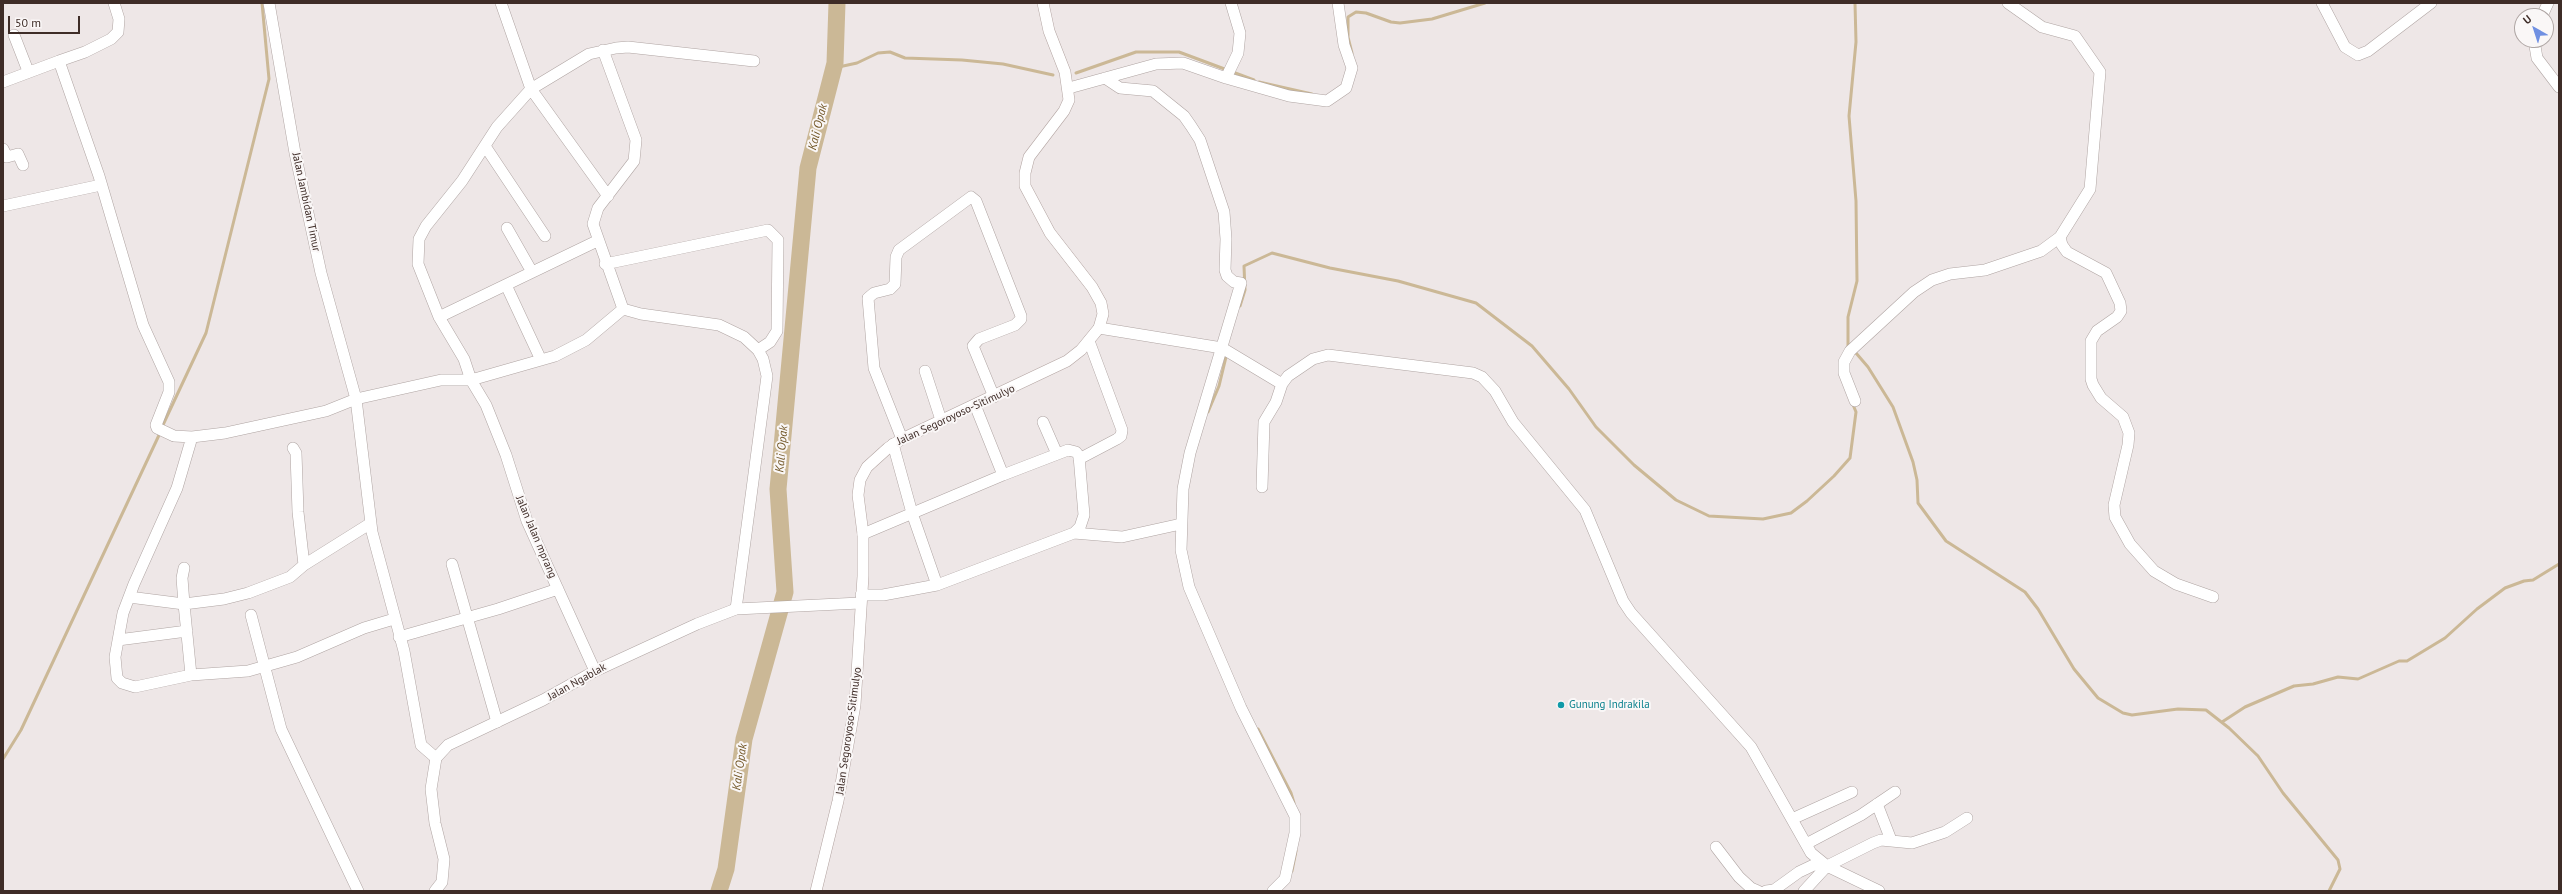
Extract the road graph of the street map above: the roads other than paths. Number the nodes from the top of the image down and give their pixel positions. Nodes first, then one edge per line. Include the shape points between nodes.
1 (114, 3) edge
2 (268, 3) edge
3 (501, 3) edge
4 (1043, 3) edge
5 (1231, 3) edge
6 (1338, 3) edge
7 (2008, 3) edge
8 (2322, 3) edge
9 (2430, 3) edge
10 (14, 35) dead end
11 (2535, 48) edge
12 (603, 50) junction
13 (58, 61) junction
14 (754, 61) dead end
15 (28, 71) junction
16 (1229, 73) junction
17 (1105, 78) junction
18 (3, 82) edge
19 (2559, 87) edge
20 (1069, 88) junction
21 (531, 89) junction
22 (484, 146) junction
23 (3, 149) edge
24 (23, 165) dead end
25 (101, 186) junction
26 (608, 196) junction
27 (3, 206) edge
28 (507, 228) dead end
29 (545, 236) dead end
30 (2060, 237) junction
31 (597, 240) junction
32 (606, 264) junction
33 (532, 272) junction
34 (506, 285) junction
35 (622, 309) junction
36 (439, 317) junction
37 (1099, 328) junction
38 (1088, 341) junction
39 (1222, 348) junction
40 (758, 350) junction
41 (542, 360) junction
42 (925, 371) dead end
43 (471, 380) junction
44 (1282, 384) junction
45 (994, 397) junction
46 (356, 399) junction
47 (1855, 401) dead end
48 (975, 405) junction
49 (941, 420) junction
50 (1043, 422) dead end
51 (192, 436) junction
52 (898, 442) junction
53 (293, 448) dead end
54 (1057, 454) junction
55 (1079, 459) junction
56 (1003, 475) junction
57 (1262, 487) dead end
58 (912, 513) junction
59 (371, 523) junction
60 (1181, 524) junction
61 (1074, 532) junction
62 (863, 534) junction
63 (452, 564) dead end
64 (304, 565) junction
65 (184, 568) dead end
66 (937, 585) junction
67 (558, 589) junction
68 (129, 597) junction
69 (2213, 597) dead end
70 (860, 599) junction
71 (184, 604) junction
72 (736, 609) junction
73 (251, 615) dead end
74 (469, 616) junction
75 (394, 618) junction
76 (187, 631) junction
77 (399, 637) junction
78 (118, 640) junction
79 (263, 667) junction
80 (595, 671) junction
81 (191, 675) junction
82 (497, 722) junction
83 (436, 758) junction
84 (1852, 792) dead end
85 (1895, 792) dead end
86 (1877, 804) junction
87 (1966, 818) dead end
88 (1792, 819) junction
89 (1891, 840) junction
90 (1806, 844) junction
91 (1716, 847) dead end
92 (1823, 864) junction
93 (441, 888) edge
94 (358, 891) edge
95 (816, 891) edge
96 (1273, 891) edge
97 (1758, 891) edge
98 (1766, 891) edge
99 (1804, 891) edge
100 (1879, 891) edge

1 - 13 street via 119,19 118,32 111,39 85,52
2 - 46 street, Jalan Jambidan Timur via 295,153 321,273
3 - 21 street
4 - 20 street via 1049,31
5 - 16 street via 1240,33 1238,53
6 - 16 street via 1344,45 1352,68 1346,88 1337,96 1327,101 1315,101
7 - 30 street via 2042,27 2075,36 2100,72 2090,189
8 - 9 street via 2345,47 2358,55 2368,51
10 - 15 street
11 - 19 street via 2537,58
12 - 14 street, Jalan Jalan mprang via 628,47
12 - 21 street, Jalan Jalan mprang via 589,54
12 - 26 street via 636,140 637,151 630,169
13 - 15 street
13 - 25 street via 85,132
15 - 18 street
16 - 17 street via 1169,62
17 - 20 street
17 - 39 street via 1120,88 1140,89 1158,95 1184,116 1200,140 1224,212 1225,270 1234,282 1241,283
20 - 37 street via 1069,100 1064,112 1029,157 1025,186 1050,234 1092,287 1101,303 1103,314
21 - 22 street, Jalan Jalan mprang via 510,110
21 - 26 street
22 - 29 street
22 - 36 street, Jalan Jalan mprang via 419,239 418,264
23 - 24 street via 7,157 18,154
25 - 27 street
25 - 51 street via 143,325 169,382 169,392 156,425 159,430 174,436
26 - 31 street via 594,216
28 - 33 street
30 - 47 street via 2041,252 1984,270 1950,274 1932,280 1914,292 1850,351 1844,362 1844,373
30 - 69 street via 2067,252 2106,273 2120,303 2121,311 2117,317 2094,335 2090,379 2102,398 2122,417 2129,433 2114,505 2115,516 2130,544 2154,571 2176,584
31 - 32 street
31 - 33 street
32 - 35 street
32 - 40 street via 768,230 778,240 777,331 770,342
33 - 34 street
34 - 36 street
34 - 41 street
35 - 40 street via 719,324 744,337
35 - 41 street via 572,349
36 - 43 street, Jalan Jalan mprang via 464,358
37 - 38 street, Jalan Segoroyoso-Sitimulyo
37 - 39 street
38 - 45 street, Jalan Segoroyoso-Sitimulyo via 1066,361
38 - 55 street via 1122,430 1121,436 1117,439
39 - 44 street
39 - 60 street via 1190,453 1183,489
40 - 72 street via 767,376
41 - 43 street
42 - 49 street
43 - 46 street via 441,380
43 - 67 street, Jalan Jalan mprang via 497,432 527,521
44 - 57 street via 1276,402 1264,422
44 - 88 street via 1288,376 1313,359 1328,355 1472,373 1482,377 1495,391 1513,422 1585,510 1623,601 1631,613 1751,747
45 - 48 street, Jalan Segoroyoso-Sitimulyo
45 - 52 street via 973,346 980,339 1015,325 1021,316 976,201 971,197 899,250 896,257 895,284 890,289 874,293 868,298 874,368
46 - 51 street via 326,411 273,423
46 - 59 street, Jalan Jambidan Timur
48 - 49 street, Jalan Segoroyoso-Sitimulyo
48 - 56 street
49 - 52 street, Jalan Segoroyoso-Sitimulyo
50 - 54 street
51 - 68 street via 177,488
52 - 58 street
52 - 62 street, Jalan Segoroyoso-Sitimulyo via 866,467 860,480 858,495
53 - 64 street via 296,453 298,512
54 - 55 street via 1072,450
54 - 56 street
55 - 61 street via 1084,514 1080,527
56 - 58 street
58 - 62 street
58 - 66 street
59 - 64 street
59 - 75 street, Jalan Jambidan Timur
60 - 61 street via 1122,537
60 - 96 street via 1181,550 1189,587 1241,708 1295,816 1295,833 1285,879
61 - 66 street, Jalan Ngablak
62 - 70 street, Jalan Segoroyoso-Sitimulyo
63 - 74 street
64 - 71 street via 290,578 256,590 224,599
65 - 71 street
66 - 70 street, Jalan Ngablak
67 - 74 street
67 - 80 street, Jalan Jalan mprang
68 - 71 street
68 - 78 street
70 - 72 street, Jalan Ngablak via 813,606
70 - 95 street, Jalan Segoroyoso-Sitimulyo via 855,705 838,801
71 - 76 street
72 - 80 street, Jalan Ngablak
73 - 79 street
74 - 77 street
74 - 82 street
75 - 77 street, Jalan Jambidan Timur
75 - 79 street via 297,657
76 - 78 street
76 - 81 street
77 - 83 street, Jalan Jambidan Timur via 405,656 421,745
78 - 81 street via 115,668 122,683 135,687
79 - 81 street via 248,671
79 - 94 street via 283,734
80 - 82 street, Jalan Ngablak
82 - 83 street, Jalan Ngablak via 457,739
83 - 93 street via 432,803 444,859
84 - 88 street
85 - 86 street
86 - 89 street
86 - 90 street
87 - 89 street via 1945,832 1912,843
88 - 90 street
89 - 92 street via 1877,841
90 - 92 street
91 - 97 street via 1739,877
92 - 98 street via 1799,872 1774,890
92 - 99 street
92 - 100 street

